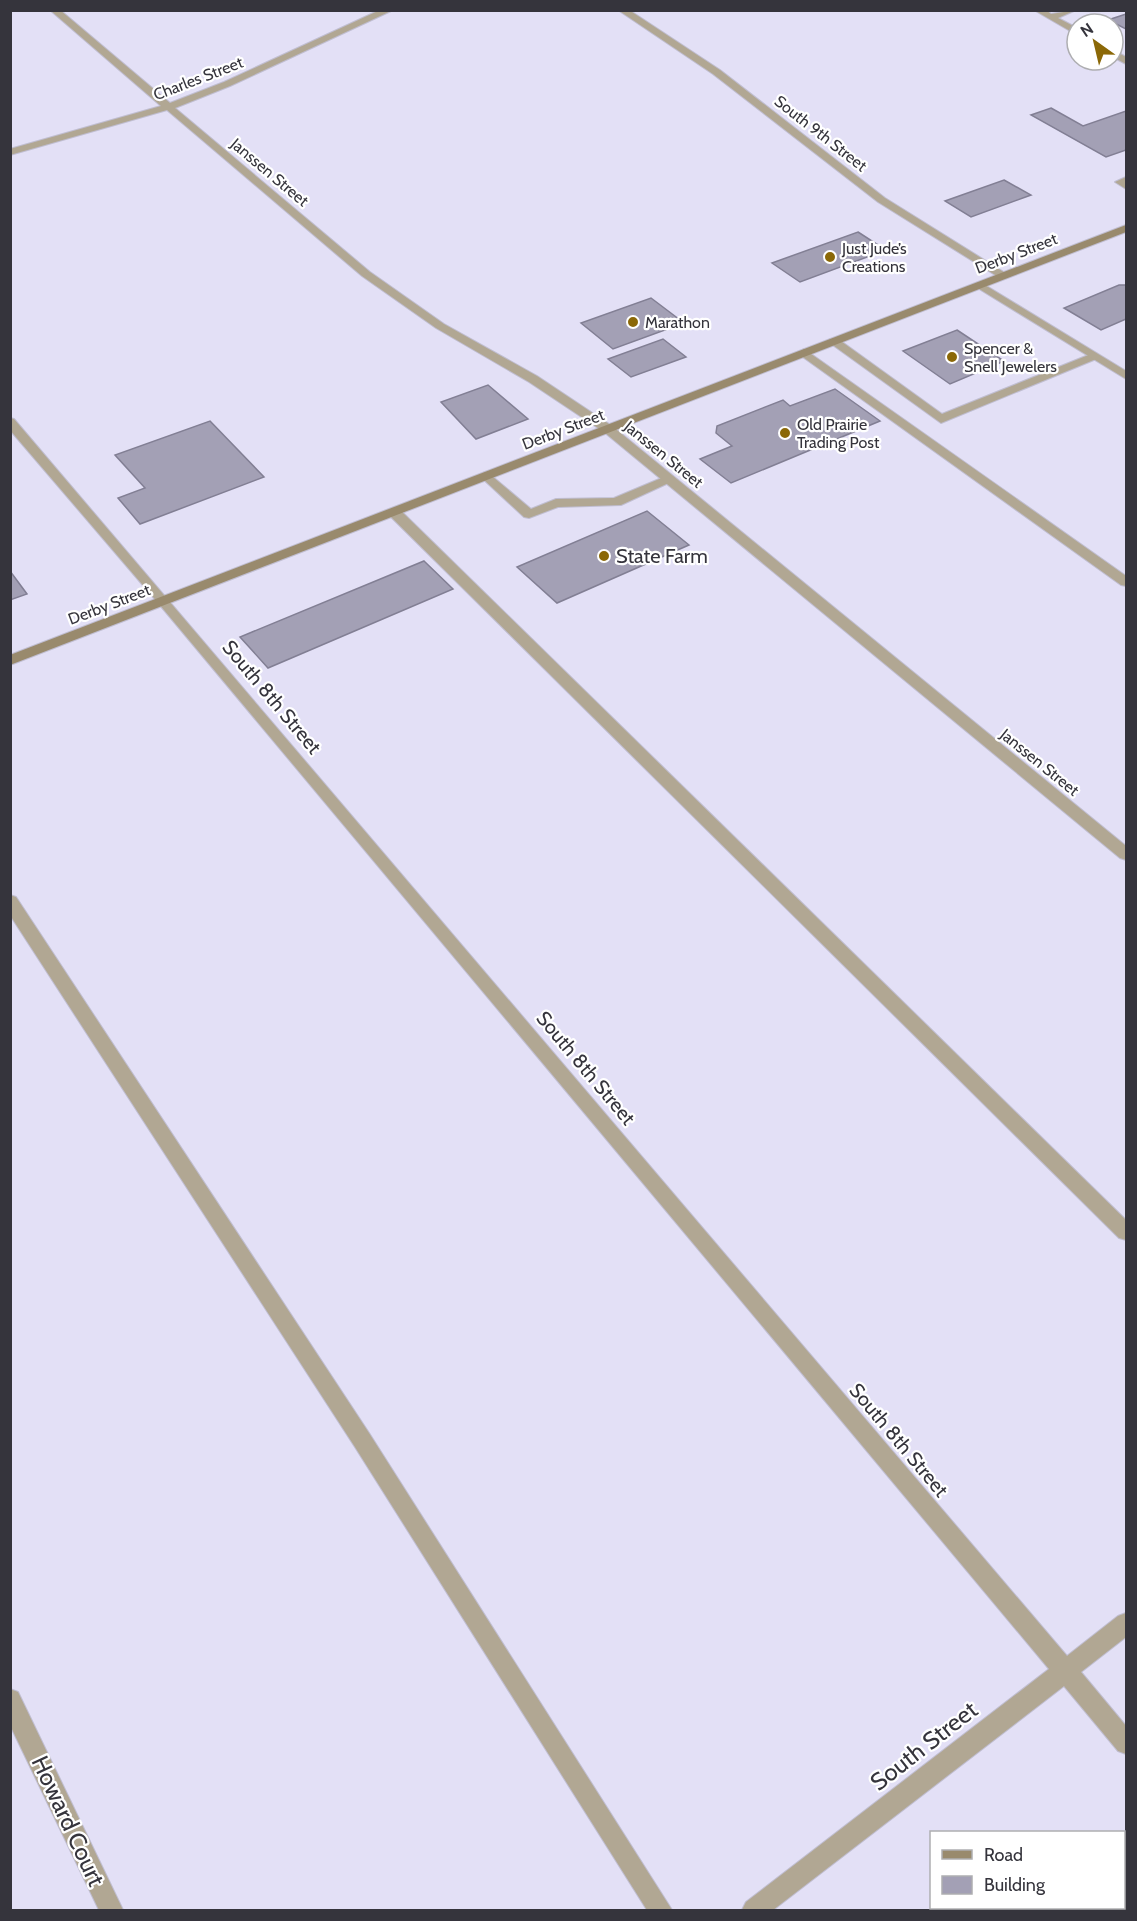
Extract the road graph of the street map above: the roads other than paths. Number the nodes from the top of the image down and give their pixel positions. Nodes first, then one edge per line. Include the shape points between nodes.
1 (54, 10) edge
2 (389, 10) edge
3 (622, 10) edge
4 (1038, 10) edge
5 (1072, 10) edge
6 (1051, 17) junction
7 (1065, 25) edge
8 (168, 107) junction
9 (10, 152) edge
10 (1126, 180) edge
11 (1126, 186) edge
12 (1126, 228) edge
13 (1004, 276) junction
14 (980, 285) junction
15 (834, 341) junction
16 (804, 353) junction
17 (1095, 357) junction
18 (1126, 376) edge
19 (10, 422) edge
20 (608, 429) junction
21 (487, 476) junction
22 (669, 480) junction
23 (394, 512) junction
24 (1126, 582) edge
25 (164, 601) junction
26 (10, 660) edge
27 (1126, 854) edge
28 (10, 901) edge
29 (1126, 1232) edge
30 (1126, 1624) edge
31 (1065, 1670) junction
32 (10, 1700) edge
33 (1126, 1743) edge
34 (111, 1911) edge
35 (660, 1911) edge
36 (754, 1911) edge

1 - 8 street, Janssen Street
2 - 8 street, Charles Street
3 - 13 street, South 9th Street via 730,82 867,189
4 - 6 street
5 - 6 street
6 - 7 street
8 - 9 street, Charles Street
8 - 20 street, Janssen Street via 366,274 440,326 533,379
10 - 11 street via 1120,183
12 - 13 main road, Derby Street
13 - 14 main road, Derby Street
14 - 15 main road, Derby Street
14 - 17 street
15 - 16 main road, Derby Street
15 - 17 street via 942,419
16 - 20 main road, Derby Street
16 - 24 street
17 - 18 street
19 - 25 street, South 8th Street
20 - 21 main road, Derby Street
20 - 22 street, Janssen Street
21 - 22 street via 529,514 556,503 616,502
21 - 23 main road, Derby Street
22 - 27 street, Janssen Street
23 - 25 main road, Derby Street
23 - 29 street
25 - 26 main road, Derby Street
25 - 31 street, South 8th Street
28 - 35 street via 362,1440
30 - 31 street, South Street
31 - 33 street, South 8th Street
31 - 36 street, South Street
32 - 34 street, Howard Court

